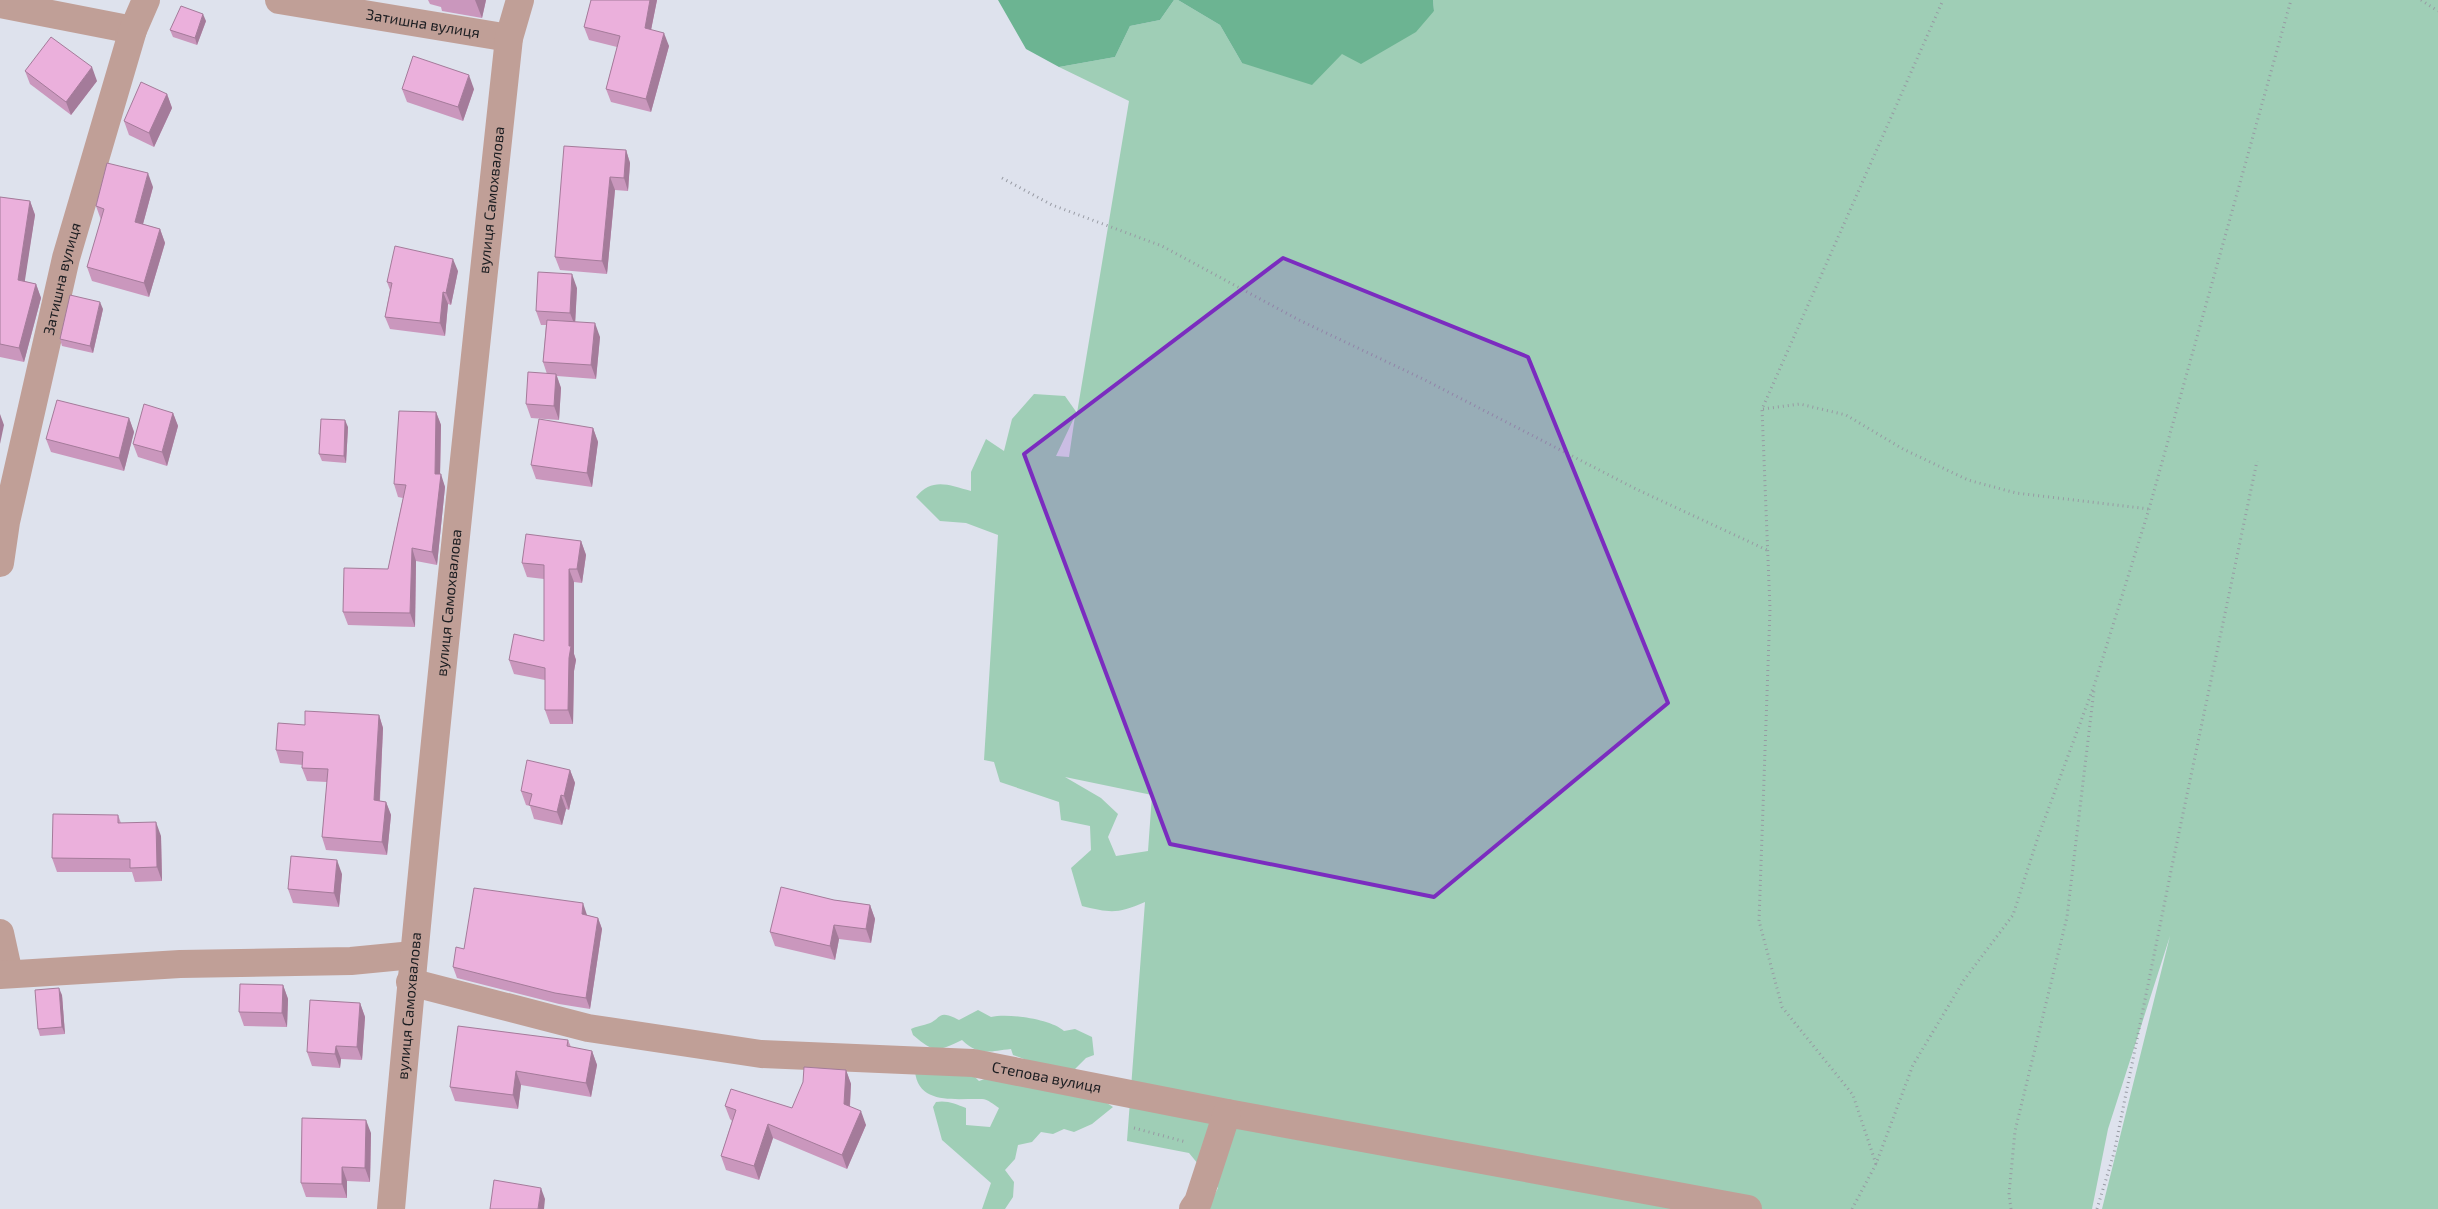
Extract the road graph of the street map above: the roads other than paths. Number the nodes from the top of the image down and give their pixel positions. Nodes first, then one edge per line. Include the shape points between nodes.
1 (146, 0) edge
2 (279, 0) edge
3 (520, 0) edge
4 (0, 4) edge
5 (133, 30) junction
6 (510, 38) junction
7 (0, 563) edge
8 (0, 933) edge
9 (413, 955) junction
10 (4, 975) edge
11 (410, 982) junction
12 (1227, 1113) junction
13 (391, 1209) edge
14 (1194, 1209) edge
15 (1748, 1209) edge

1 - 5 street, Затишна вулиця
2 - 6 street, Затишна вулиця
3 - 6 street, вулиця Самохвалова
4 - 5 street
5 - 7 street, Затишна вулиця via 66,258 6,522
6 - 9 street, вулиця Самохвалова
8 - 10 street
9 - 10 street via 351,961 180,964
9 - 11 street, вулиця Самохвалова
11 - 12 street, Степова вулиця via 588,1028 761,1054 973,1063
11 - 13 street, вулиця Самохвалова
12 - 14 street
12 - 15 street, Степова вулиця

